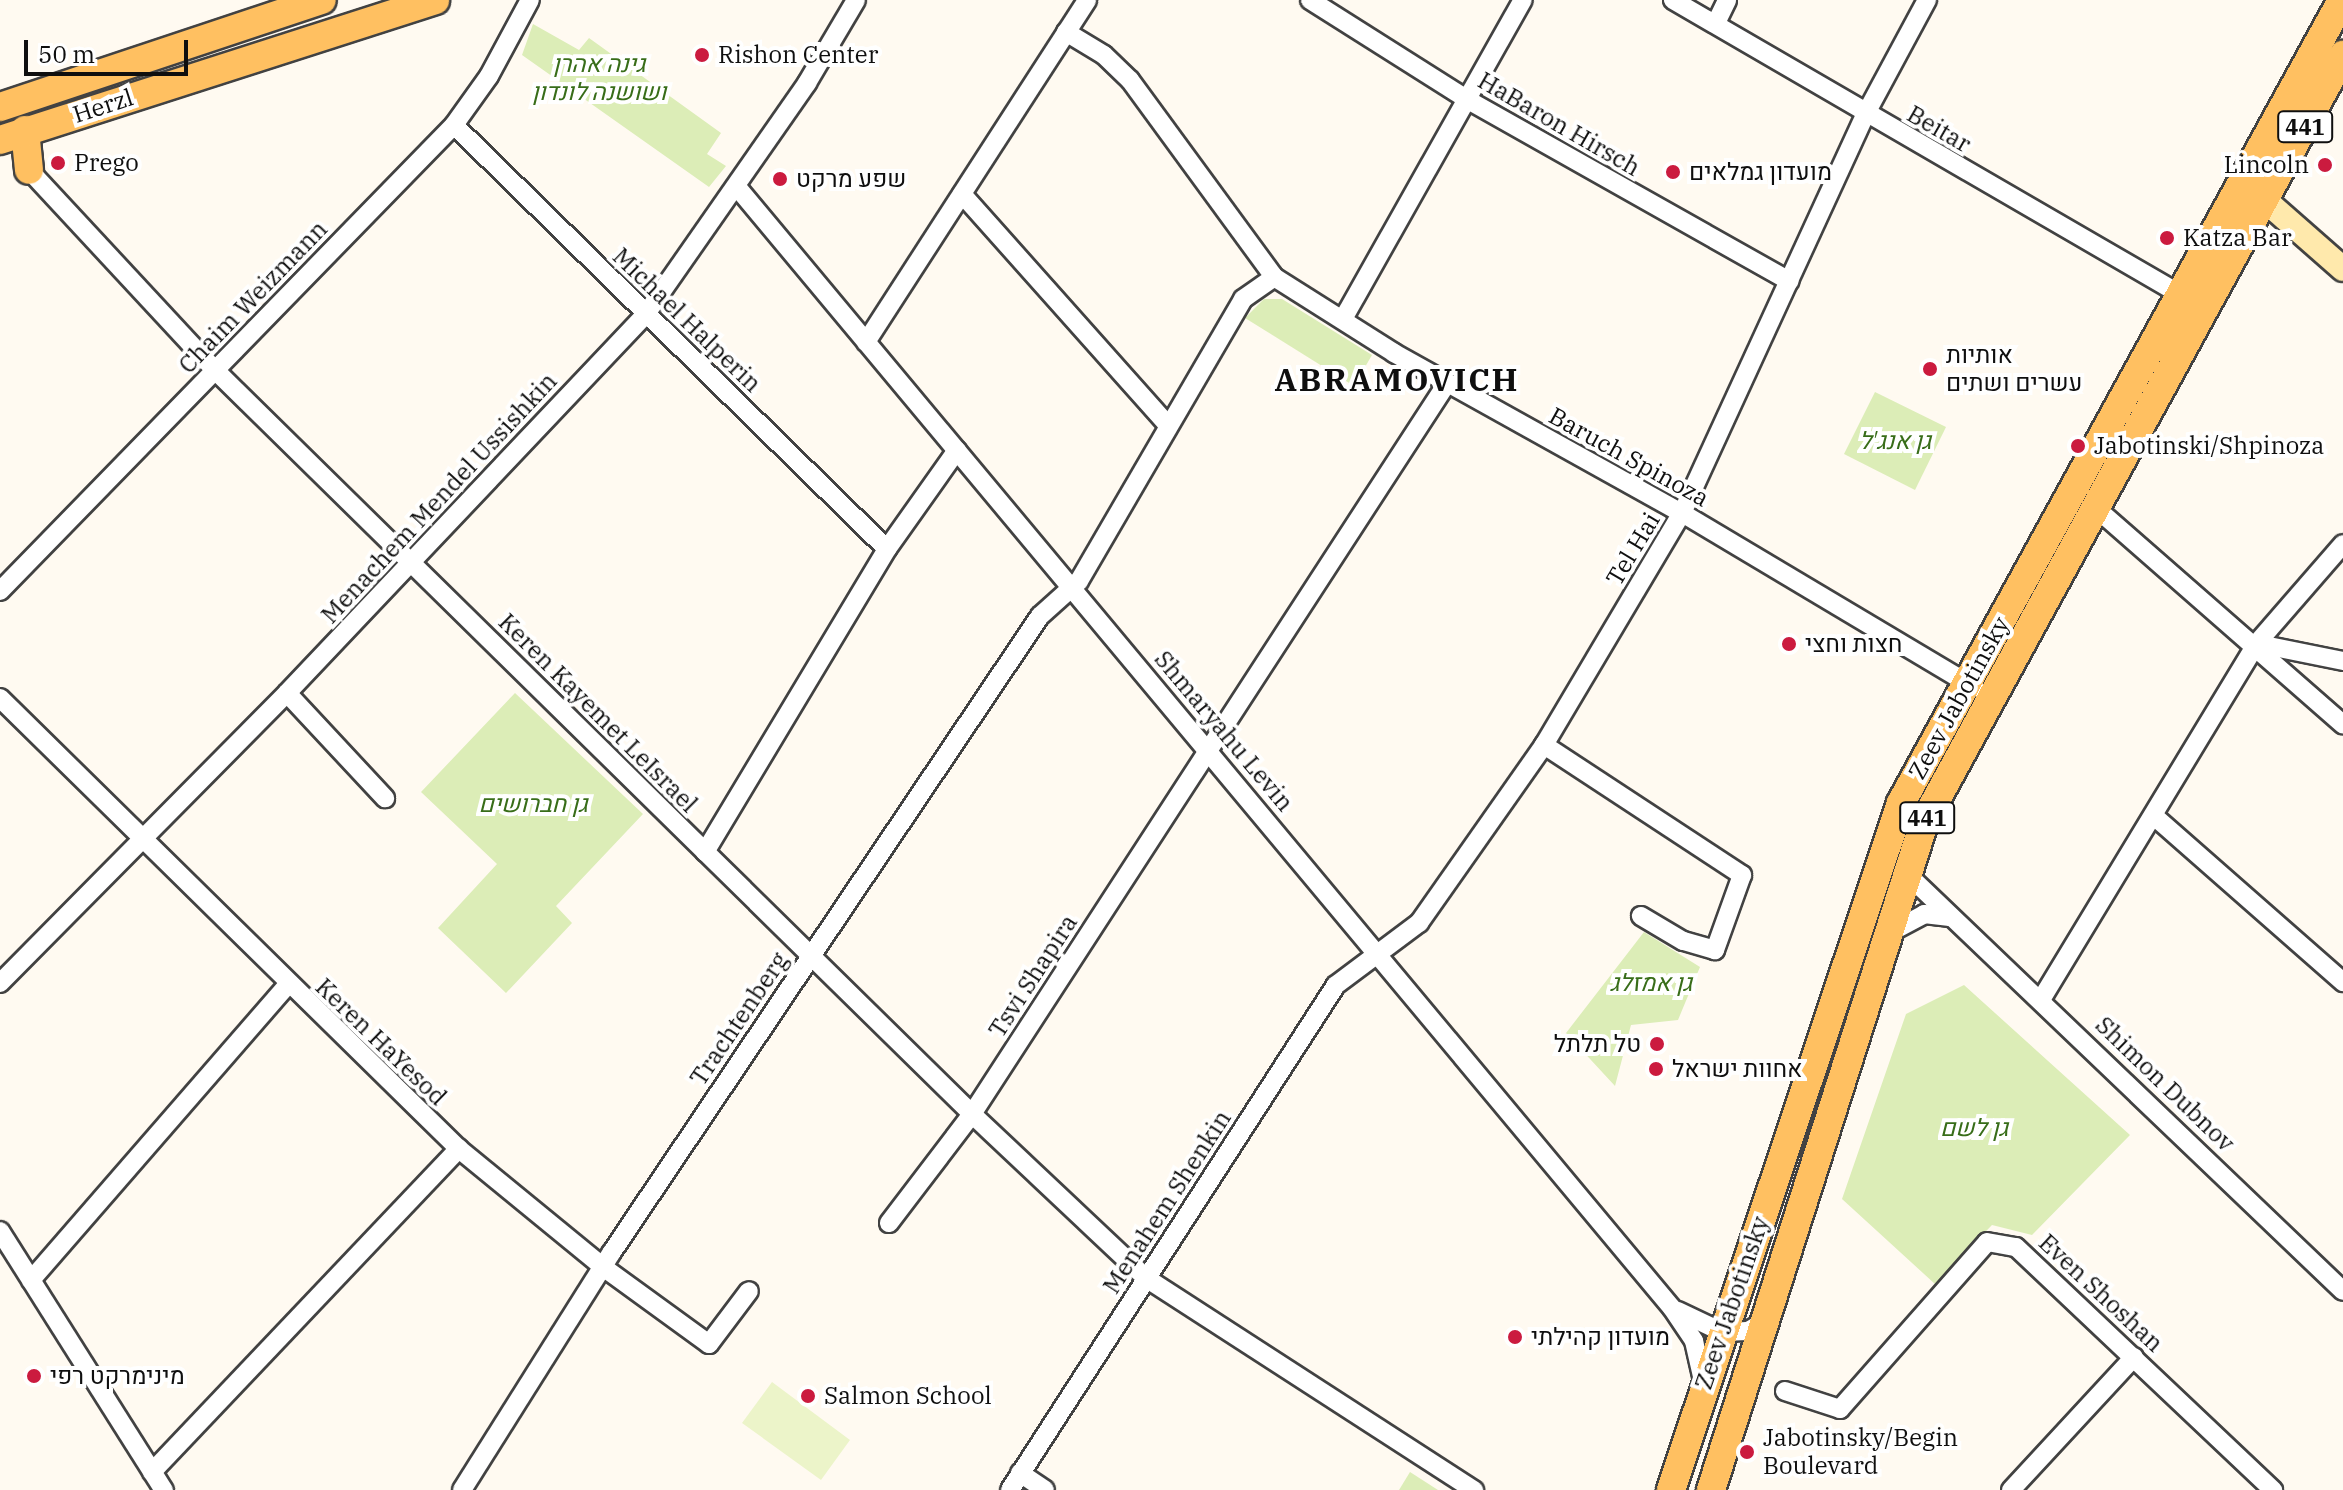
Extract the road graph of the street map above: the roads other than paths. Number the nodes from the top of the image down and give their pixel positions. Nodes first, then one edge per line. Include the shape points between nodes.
1 (322, 0) edge
2 (435, 0) edge
3 (515, 0) edge
4 (522, 0) edge
5 (530, 0) edge
6 (856, 0) edge
7 (1087, 0) edge
8 (1310, 0) edge
9 (1523, 0) edge
10 (1673, 0) edge
11 (1727, 0) edge
12 (1927, 0) edge
13 (2336, 2) edge
14 (517, 20) junction
15 (1716, 23) junction
16 (1066, 32) junction
17 (2343, 55) edge
18 (1468, 100) junction
19 (0, 107) edge
20 (1865, 115) junction
21 (454, 125) junction
22 (12, 135) edge
23 (0, 152) edge
24 (29, 170) junction
25 (737, 187) junction
26 (2255, 191) junction
27 (962, 194) junction
28 (2343, 269) edge
29 (1274, 277) junction
30 (1789, 281) junction
31 (2183, 296) junction
32 (646, 314) junction
33 (1343, 319) junction
34 (866, 342) junction
35 (215, 370) junction
36 (1447, 383) junction
37 (1168, 425) junction
38 (957, 450) junction
39 (2097, 509) junction
40 (1682, 513) junction
41 (2343, 544) edge
42 (887, 549) junction
43 (411, 562) junction
44 (1073, 587) junction
45 (0, 591) edge
46 (2257, 643) junction
47 (2343, 661) edge
48 (1967, 683) junction
49 (287, 693) junction
50 (1992, 697) junction
51 (0, 698) edge
52 (2343, 724) edge
53 (1544, 745) junction
54 (1208, 749) junction
55 (385, 798) dead end
56 (2154, 816) junction
57 (141, 838) junction
58 (705, 852) junction
59 (1907, 874) junction
60 (1641, 916) dead end
61 (1948, 917) junction
62 (1887, 935) junction
63 (1379, 954) junction
64 (810, 955) junction
65 (2343, 982) edge
66 (0, 983) edge
67 (287, 986) junction
68 (2042, 998) junction
69 (972, 1114) junction
70 (459, 1149) junction
71 (889, 1223) dead end
72 (0, 1231) edge
73 (603, 1267) junction
74 (1146, 1278) junction
75 (31, 1280) junction
76 (749, 1291) dead end
77 (2343, 1291) edge
78 (1672, 1308) junction
79 (1765, 1321) junction
80 (1722, 1332) junction
81 (2134, 1357) junction
82 (1704, 1385) junction
83 (1785, 1391) dead end
84 (152, 1472) junction
85 (1020, 1473) junction
86 (164, 1490) edge
87 (462, 1490) edge
88 (1010, 1490) edge
89 (1045, 1490) edge
90 (1474, 1490) edge
91 (1671, 1490) edge
92 (1711, 1490) edge
93 (2011, 1490) edge
94 (2273, 1490) edge

1 - 19 main road, Herzl
2 - 22 main road, Herzl
3 - 14 street
4 - 14 street, Chaim Weizmann
5 - 14 street, Chaim Weizmann
6 - 25 street, Menachem Mendel Ussishkin
7 - 16 street
8 - 18 street, HaBaron Hirsch
9 - 18 street
10 - 15 street, Beitar
11 - 15 street
12 - 20 street, Tel Hai
13 - 26 main road, Zeev Jabotinsky / 441
14 - 21 street, Chaim Weizmann via 489,76
15 - 20 street, Beitar
16 - 27 street
16 - 29 street, Baruch Spinoza via 1104,55 1130,80
17 - 26 main road, Zeev Jabotinsky / 441
18 - 30 street, HaBaron Hirsch
18 - 33 street
20 - 30 street, Tel Hai
20 - 31 street, Beitar
21 - 32 street, Michael Halperin
21 - 35 street, Chaim Weizmann
22 - 24 main road
23 - 24 main road
24 - 35 street, Keren Kayemet LeIsrael
25 - 32 street, Menachem Mendel Ussishkin
25 - 34 street, Shmaryahu Levin
26 - 28 street
26 - 31 main road, Zeev Jabotinsky / 441
26 - 39 main road, Zeev Jabotinsky / 441
27 - 34 street
27 - 37 street
29 - 33 street, Baruch Spinoza
29 - 37 street, Trachtenberg via 1243,299
30 - 40 street, Tel Hai
31 - 48 main road, Zeev Jabotinsky / 441
32 - 42 street, Michael Halperin
32 - 43 street, Menachem Mendel Ussishkin
33 - 36 street, Baruch Spinoza
34 - 38 street, Shmaryahu Levin
35 - 43 street, Keren Kayemet LeIsrael
35 - 45 street, Chaim Weizmann
36 - 40 street, Baruch Spinoza
36 - 54 street, Tsvi Shapira
37 - 44 street, Trachtenberg
38 - 42 street
38 - 44 street, Shmaryahu Levin
39 - 46 street
39 - 50 main road, Zeev Jabotinsky / 441
40 - 48 street, Baruch Spinoza
40 - 53 street, Tel Hai
41 - 46 street
42 - 58 street
43 - 49 street, Menachem Mendel Ussishkin
43 - 58 street, Keren Kayemet LeIsrael
44 - 54 street, Shmaryahu Levin
44 - 64 street, Trachtenberg via 1040,616
46 - 47 street
46 - 52 street
46 - 56 street
48 - 50 street, Baruch Spinoza
48 - 80 main road, Zeev Jabotinsky / 441 via 1901,803
49 - 55 street
49 - 57 street, Menachem Mendel Ussishkin
50 - 59 main road, Zeev Jabotinsky / 441 via 1925,820
51 - 57 street, Keren HaYesod
53 - 60 street via 1742,875 1715,950 1683,941
53 - 63 street, Tel Hai via 1419,923
54 - 63 street, Shmaryahu Levin
54 - 69 street, Tsvi Shapira
56 - 65 street
56 - 68 street
57 - 66 street, Menachem Mendel Ussishkin
57 - 67 street, Keren HaYesod
58 - 64 street, Keren Kayemet LeIsrael
59 - 61 street, Shimon Dubnov
59 - 62 main road, Zeev Jabotinsky / 441
61 - 62 street via 1924,914 1902,921
61 - 68 street, Shimon Dubnov
62 - 79 main road, Zeev Jabotinsky / 441
63 - 74 street, Menahem Shenkin via 1336,985
63 - 78 street, Shmaryahu Levin
64 - 69 street, Keren Kayemet LeIsrael
64 - 73 street, Trachtenberg
67 - 70 street, Keren HaYesod
67 - 75 street
68 - 77 street, Shimon Dubnov
69 - 71 street, Tsvi Shapira
69 - 74 street, Keren Kayemet LeIsrael
70 - 73 street, Keren HaYesod
70 - 84 street
72 - 75 street
73 - 76 street, Keren HaYesod via 709,1344
73 - 87 street, Trachtenberg
74 - 85 street, Menahem Shenkin
74 - 90 street, Keren Kayemet LeIsrael
75 - 84 street
78 - 80 street, Shmaryahu Levin
78 - 82 street, Shmaryahu Levin via 1694,1341
79 - 80 street via 1748,1331
79 - 92 main road, Zeev Jabotinsky / 441
80 - 82 main road, Zeev Jabotinsky / 441
81 - 83 street, Even Shoshan via 2016,1247 1987,1242 1840,1409
81 - 93 street
81 - 94 street, Even Shoshan
82 - 91 main road, Zeev Jabotinsky / 441
84 - 86 street
85 - 88 street, Menahem Shenkin
85 - 89 street

